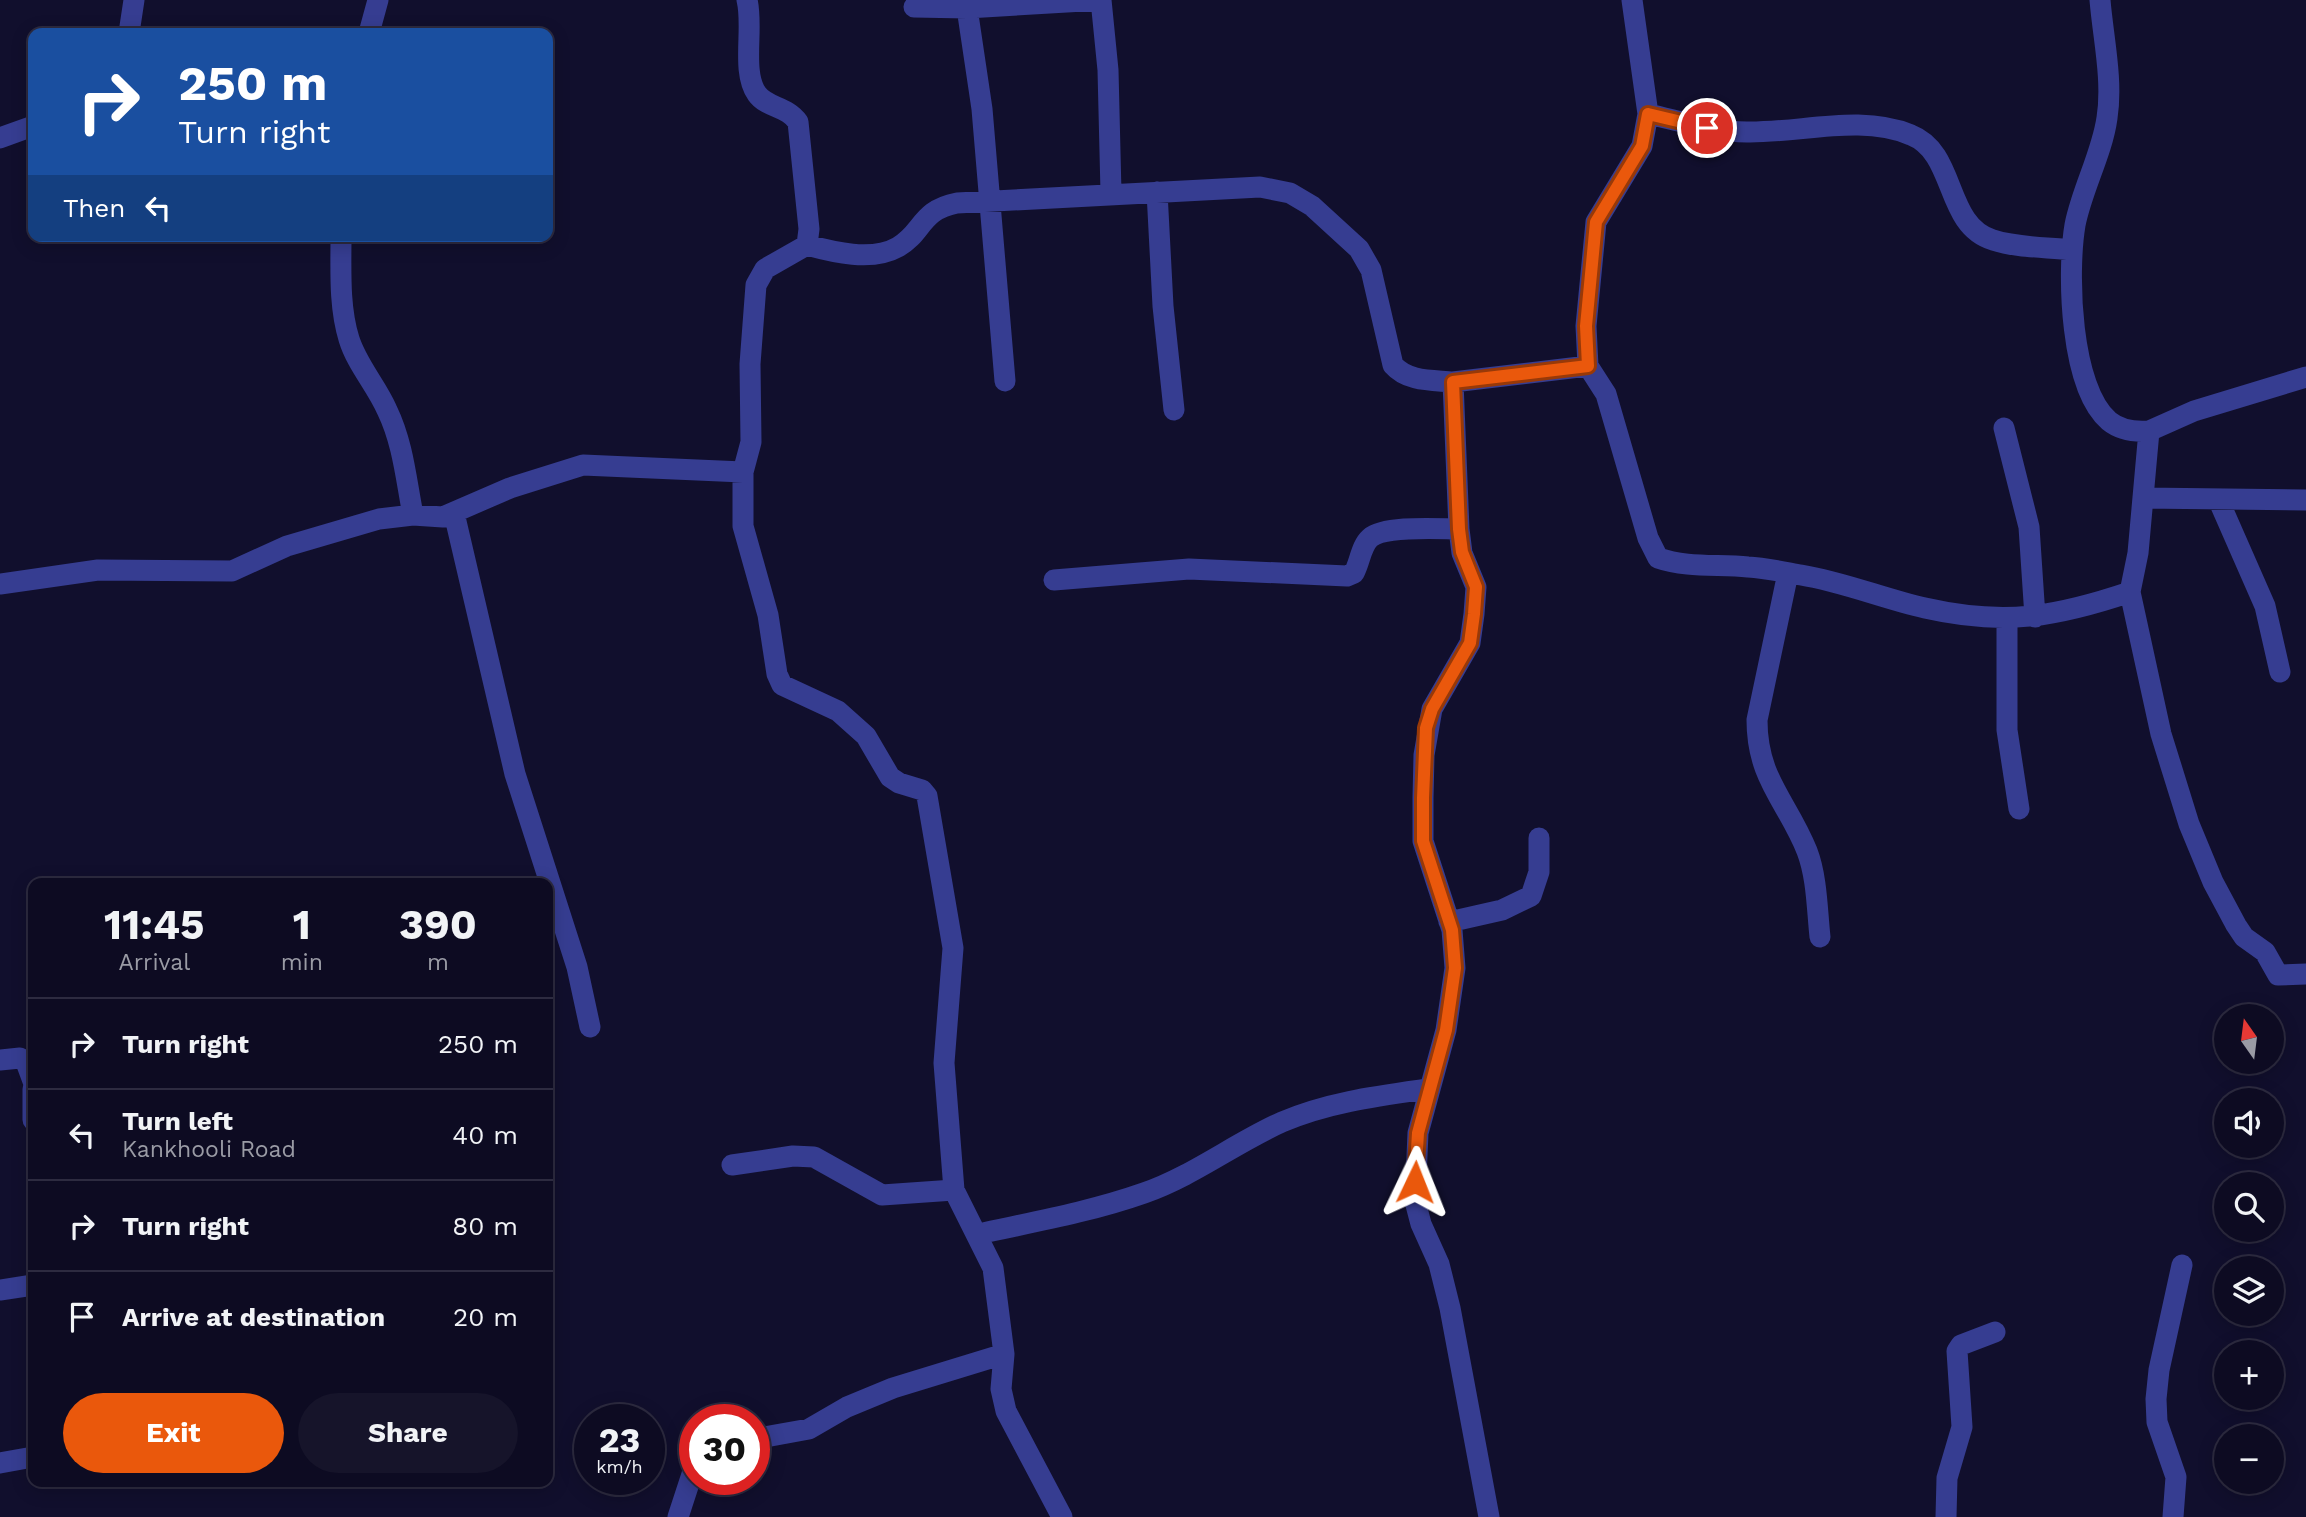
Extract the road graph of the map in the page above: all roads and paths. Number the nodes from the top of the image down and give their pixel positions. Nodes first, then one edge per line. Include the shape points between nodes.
1 (134, 0) edge
2 (378, 0) edge
3 (747, 0) edge
4 (1101, 0) edge
5 (1632, 0) edge
6 (2100, 0) edge
7 (915, 7) dead end
8 (967, 8) junction
9 (130, 28) edge
10 (370, 28) edge
11 (1648, 114) junction
12 (28, 128) edge
13 (0, 138) edge
14 (1157, 192) junction
15 (1111, 193) junction
16 (988, 201) junction
17 (341, 242) edge
18 (807, 245) junction
19 (2073, 250) junction
20 (1588, 366) junction
21 (2306, 377) edge
22 (1005, 381) dead end
23 (1453, 382) junction
24 (1174, 410) dead end
25 (2004, 428) dead end
26 (2149, 431) junction
27 (743, 472) junction
28 (2144, 498) junction
29 (2218, 499) junction
30 (2306, 500) edge
31 (454, 513) junction
32 (413, 515) junction
33 (1459, 529) junction
34 (1788, 573) junction
35 (1054, 580) dead end
36 (0, 584) edge
37 (2130, 592) junction
38 (2035, 617) junction
39 (2007, 619) junction
40 (2280, 672) dead end
41 (2020, 810) dead end
42 (1539, 838) dead end
43 (548, 878) edge
44 (553, 892) edge
45 (1449, 922) junction
46 (1820, 937) dead end
47 (2306, 974) edge
48 (590, 1027) dead end
49 (0, 1060) edge
50 (28, 1067) edge
51 (1428, 1089) junction
52 (732, 1165) dead end
53 (954, 1190) junction
54 (978, 1234) junction
55 (2182, 1265) dead end
56 (28, 1286) edge
57 (0, 1290) edge
58 (1995, 1332) dead end
59 (1004, 1354) junction
60 (770, 1436) edge
61 (28, 1458) edge
62 (0, 1463) edge
63 (685, 1495) edge
64 (678, 1517) edge
65 (1062, 1517) edge
66 (1489, 1517) edge
67 (1946, 1517) edge
68 (2173, 1517) edge

1 - 9 street
2 - 10 street
3 - 18 street via 750,68 756,93 792,113 797,122
4 - 8 street
4 - 15 street
5 - 11 street
6 - 19 street via 2107,117 2075,225
7 - 8 street
8 - 16 street via 982,109
11 - 19 street via 1745,132 1847,125 1890,128 1932,147 1974,229 1992,240
11 - 20 street via 1642,146 1596,222 1586,326
12 - 13 street
14 - 15 street
14 - 23 street via 1261,187 1290,193 1312,206 1359,249 1371,270 1393,365 1413,378
14 - 24 street
15 - 16 street
16 - 18 street via 942,206 919,223 899,247 885,252 833,252
16 - 22 street
17 - 32 street via 348,336 355,358 399,438
18 - 27 street via 765,269 756,285 751,442
19 - 26 street via 2075,330 2085,382 2110,421 2134,432
20 - 23 street
20 - 34 street via 1606,394 1647,538 1658,558 1675,564
21 - 26 street via 2194,411
23 - 33 street
25 - 38 street via 2029,527
26 - 28 street
27 - 31 street via 583,465 510,488
27 - 53 street via 743,526 782,685 846,718 866,736 890,776 927,796 953,948 944,1063
28 - 29 street
28 - 37 street
29 - 30 street
29 - 40 street via 2264,606
31 - 32 street
31 - 43 street via 515,774
32 - 36 street via 380,519 287,546 232,571 98,570
33 - 35 street via 1390,530 1373,535 1354,573 1348,576 1189,569
33 - 45 street via 1462,552 1476,587 1473,624 1470,643 1432,709 1423,776 1423,841
34 - 39 street via 1856,587 1926,609
34 - 46 street via 1757,738 1772,788 1812,868
37 - 38 street
37 - 47 street via 2161,734 2213,882 2235,925 2265,952 2278,975
38 - 39 street
39 - 41 street via 2007,730
42 - 45 street via 1539,872 1531,896 1502,910
44 - 48 street
45 - 51 street via 1455,968 1452,1000
49 - 50 street via 20,1058
51 - 54 street via 1326,1107 1282,1122 1145,1193
51 - 66 street via 1418,1133 1415,1201 1450,1308
52 - 53 street via 814,1157 883,1195
53 - 54 street
54 - 59 street via 993,1268
55 - 68 street via 2156,1399 2157,1422 2176,1477
56 - 57 street
58 - 67 street via 1961,1345 1957,1351 1962,1427 1947,1478
59 - 60 street via 892,1388 809,1429
59 - 65 street via 1001,1389 1006,1411
61 - 62 street
63 - 64 street

